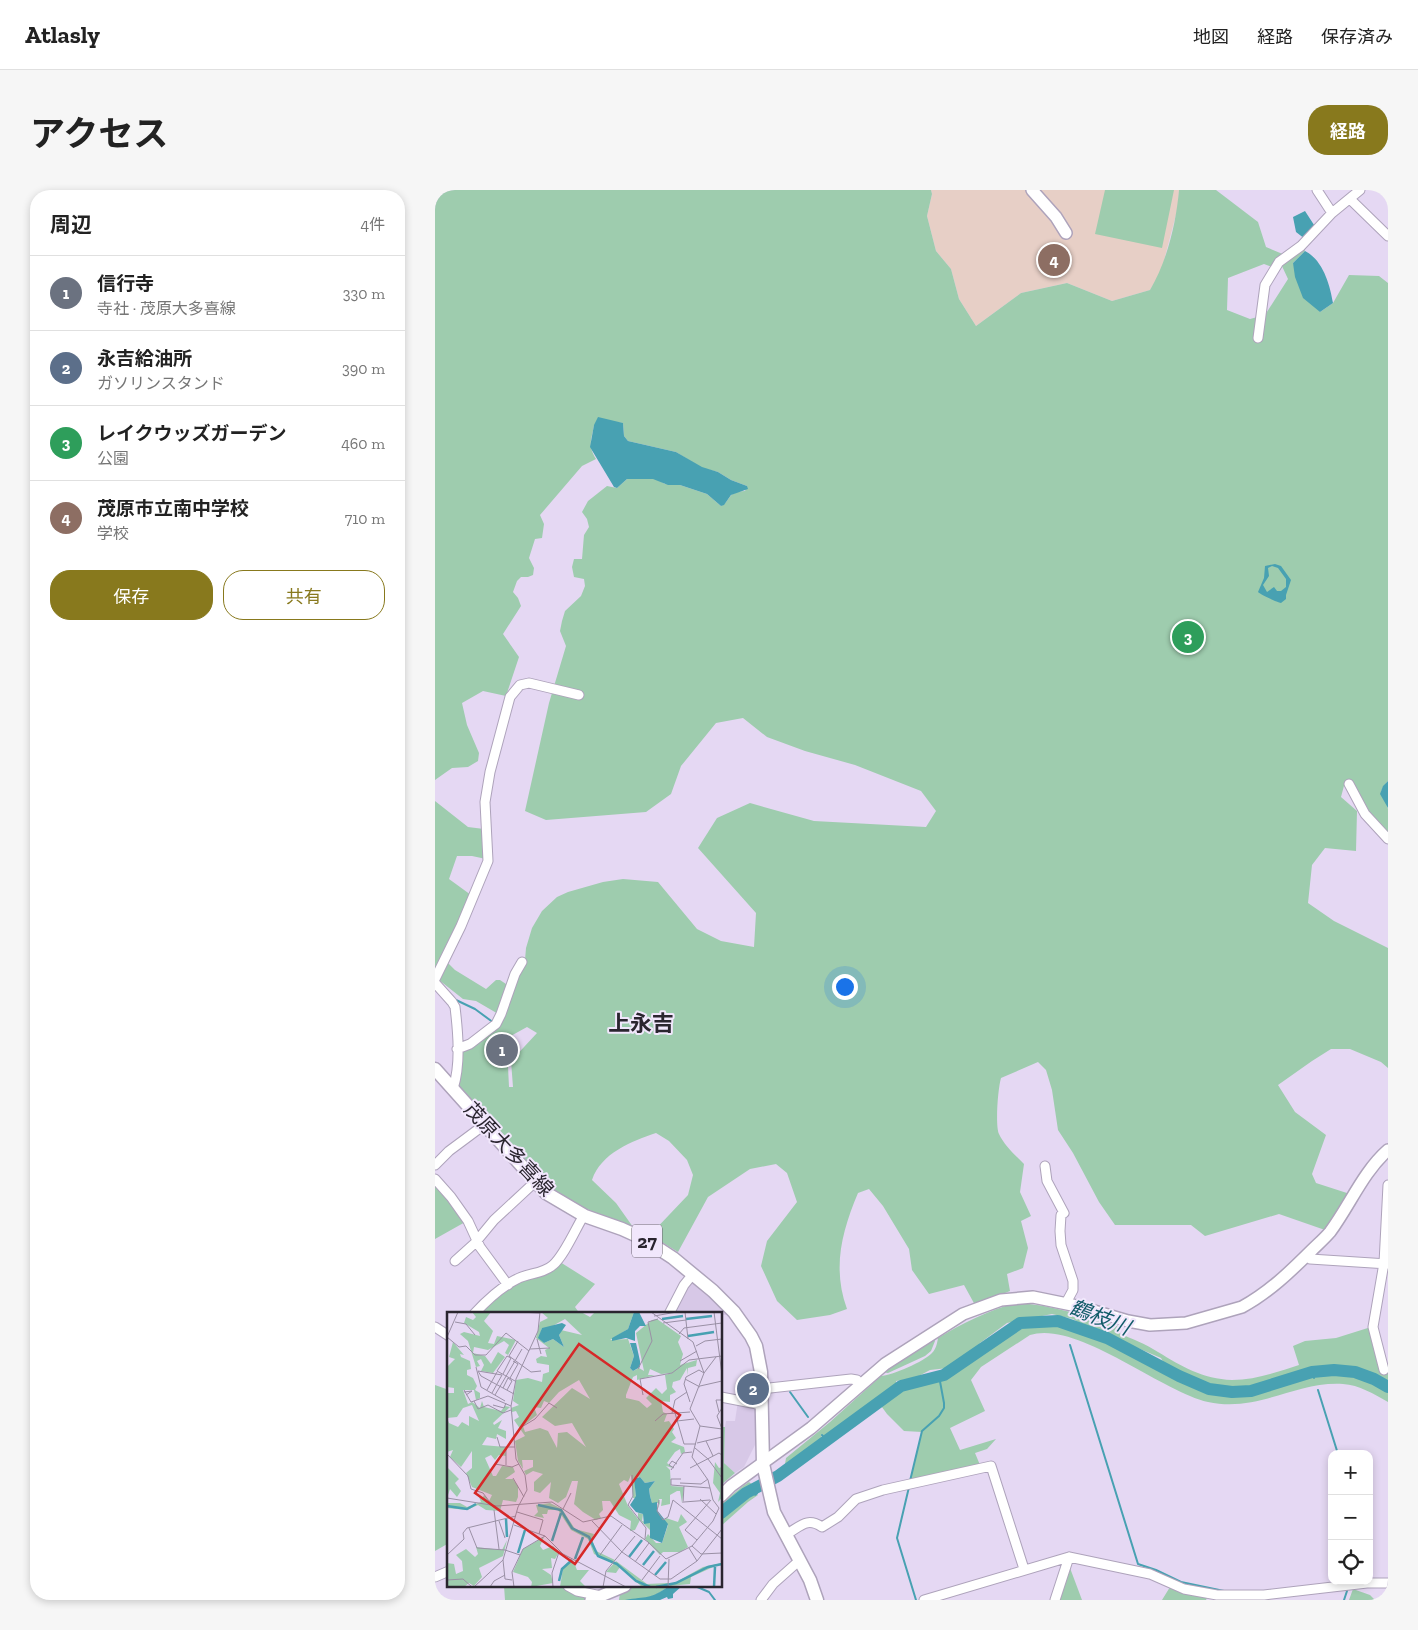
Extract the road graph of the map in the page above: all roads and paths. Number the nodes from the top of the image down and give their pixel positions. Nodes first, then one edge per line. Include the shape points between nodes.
1 (1032, 190) edge
2 (1317, 190) edge
3 (1360, 190) edge
4 (1350, 199) junction
5 (1332, 213) junction
6 (1066, 233) dead end
7 (1388, 236) edge
8 (1258, 338) dead end
9 (579, 695) dead end
10 (1349, 784) dead end
11 (1388, 839) edge
12 (522, 962) dead end
13 (435, 979) edge
14 (435, 983) edge
15 (457, 1049) junction
16 (435, 1069) edge
17 (453, 1089) junction
18 (484, 1125) junction
19 (1387, 1152) edge
20 (435, 1165) edge
21 (1045, 1166) dead end
22 (435, 1179) edge
23 (535, 1182) junction
24 (1388, 1185) edge
25 (584, 1215) junction
26 (477, 1240) junction
27 (1306, 1256) junction
28 (455, 1261) dead end
29 (1386, 1263) edge
30 (693, 1274) junction
31 (508, 1285) junction
32 (1066, 1303) junction
33 (476, 1312) edge
34 (670, 1312) edge
35 (435, 1327) edge
36 (447, 1335) edge
37 (1384, 1370) dead end
38 (861, 1384) junction
39 (761, 1389) junction
40 (723, 1397) edge
41 (763, 1405) junction
42 (764, 1468) junction
43 (723, 1494) edge
44 (787, 1534) junction
45 (1069, 1557) junction
46 (800, 1560) junction
47 (1024, 1569) junction
48 (447, 1571) edge
49 (435, 1577) edge
50 (1388, 1583) edge
51 (572, 1588) edge
52 (620, 1588) edge
53 (596, 1598) edge
54 (1232, 1598) edge
55 (761, 1600) edge
56 (817, 1600) edge
57 (924, 1600) edge
58 (1055, 1600) edge

1 - 6 main road via 1057,217
2 - 5 street
3 - 4 street
4 - 5 street
4 - 7 street
5 - 8 street via 1271,273 1265,285
9 - 13 street via 529,683 520,685 510,697 485,802 488,861
10 - 11 street via 1365,814
12 - 15 street via 495,1024 470,1044
14 - 15 street via 455,1007
15 - 17 street
16 - 17 main road, 茂原大多喜線 / 27
17 - 18 main road, 茂原大多喜線 / 27
18 - 20 street
18 - 23 main road, 茂原大多喜線 / 27
19 - 27 main road via 1361,1183 1329,1233
21 - 32 street via 1047,1181 1064,1213 1061,1215 1061,1245 1073,1281 1073,1290
22 - 26 street via 468,1221
23 - 25 main road, 茂原大多喜線 / 27 via 546,1193
23 - 26 street
24 - 29 street
25 - 30 main road, 茂原大多喜線 / 27 via 644,1239
25 - 31 street via 552,1266
26 - 28 street
26 - 31 street
27 - 29 street via 1310,1259
27 - 32 main road via 1250,1302 1186,1322 1150,1325
29 - 37 street via 1373,1327
30 - 34 street via 684,1284
30 - 39 main road, 茂原大多喜線 / 27 via 726,1303 751,1336 760,1359
31 - 33 street
32 - 38 main road via 1033,1297 1001,1300 963,1314 885,1364
35 - 36 street
38 - 39 street via 851,1379
38 - 42 main road
39 - 41 main road, 茂原大多喜線 / 27
40 - 41 street
41 - 42 main road, 茂原大多喜線 / 27
42 - 43 main road
42 - 44 main road, 茂原大多喜線 / 27 via 774,1512
44 - 46 main road, 茂原大多喜線 / 27
44 - 47 street via 804,1523 815,1523 822,1528 838,1518 856,1499 883,1490 991,1466
45 - 47 street
45 - 54 street via 1150,1574 1184,1589
45 - 58 street
46 - 55 street via 773,1584
46 - 56 main road, 茂原大多喜線 / 27
47 - 57 street
48 - 49 street
50 - 54 street
51 - 53 street
52 - 53 main road

